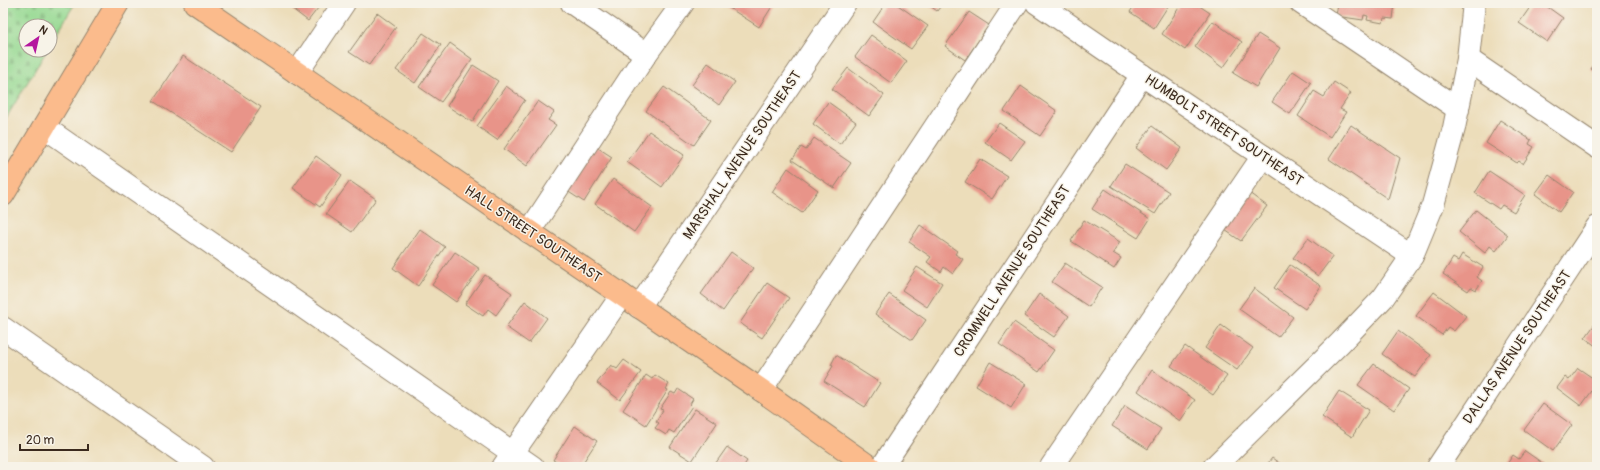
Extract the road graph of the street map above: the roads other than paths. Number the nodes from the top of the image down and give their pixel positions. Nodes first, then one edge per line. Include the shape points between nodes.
1 (118, 3) edge
2 (195, 3) edge
3 (344, 3) edge
4 (572, 3) edge
5 (683, 3) edge
6 (845, 3) edge
7 (1017, 3) edge
8 (1037, 3) edge
9 (1301, 3) edge
10 (1474, 3) edge
11 (646, 54) junction
12 (1468, 59) junction
13 (297, 73) junction
14 (1142, 75) junction
15 (1458, 109) junction
16 (44, 127) junction
17 (1597, 147) edge
18 (1263, 156) junction
19 (3, 195) edge
20 (1597, 227) edge
21 (530, 232) junction
22 (1412, 256) junction
23 (631, 301) junction
24 (3, 328) edge
25 (761, 390) junction
26 (508, 460) edge
27 (203, 467) edge
28 (534, 467) edge
29 (870, 467) edge
30 (882, 467) edge
31 (1050, 467) edge
32 (1214, 467) edge
33 (1438, 467) edge

1 - 16 main road
2 - 13 main road, HALL STREET SOUTHEAST
3 - 13 street
4 - 11 street
5 - 11 street
6 - 23 street, MARSHALL AVENUE SOUTHEAST
7 - 25 street
8 - 14 street, HUMBOLT STREET SOUTHEAST
9 - 15 street
10 - 12 street
11 - 21 street
12 - 15 street
12 - 17 street
13 - 21 main road, HALL STREET SOUTHEAST
14 - 18 street, HUMBOLT STREET SOUTHEAST
14 - 30 street, CROMWELL AVENUE SOUTHEAST
15 - 22 street via 1433,206
16 - 19 main road
16 - 26 street
18 - 22 street, HUMBOLT STREET SOUTHEAST
18 - 31 street
20 - 33 street, DALLAS AVENUE SOUTHEAST
21 - 23 main road, HALL STREET SOUTHEAST
22 - 32 street via 1383,298
23 - 25 main road, HALL STREET SOUTHEAST
23 - 26 street, MARSHALL AVENUE SOUTHEAST
24 - 27 street
25 - 29 main road, HALL STREET SOUTHEAST
26 - 28 street

